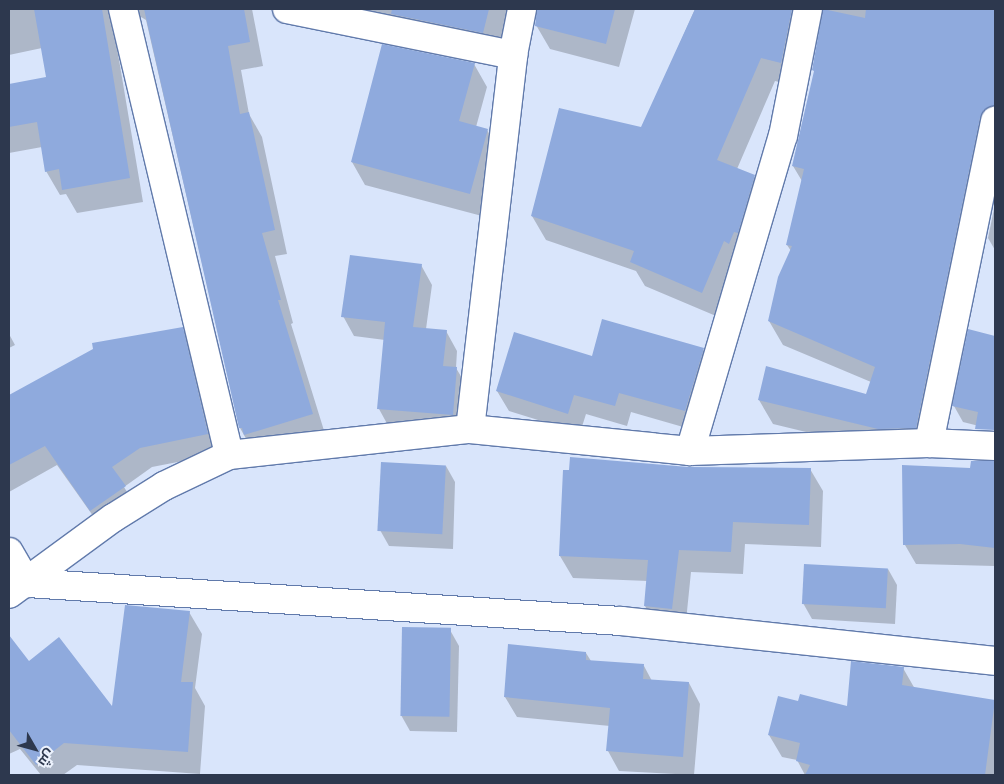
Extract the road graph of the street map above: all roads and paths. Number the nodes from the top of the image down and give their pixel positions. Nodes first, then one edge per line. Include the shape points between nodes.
1 (124, 9) edge
2 (287, 9) edge
3 (522, 9) edge
4 (808, 9) edge
5 (513, 55) junction
6 (995, 121) edge
7 (470, 429) junction
8 (929, 443) junction
9 (995, 446) edge
10 (690, 451) junction
11 (229, 454) junction
12 (9, 552) edge
13 (18, 589) edge
14 (995, 661) edge

1 - 11 street
2 - 5 street
3 - 5 street
4 - 10 street via 783,136
5 - 7 street
6 - 8 street
7 - 10 street
7 - 11 street
8 - 9 street
8 - 10 street
11 - 13 street via 164,486 65,552
12 - 13 street
13 - 14 street via 621,621

